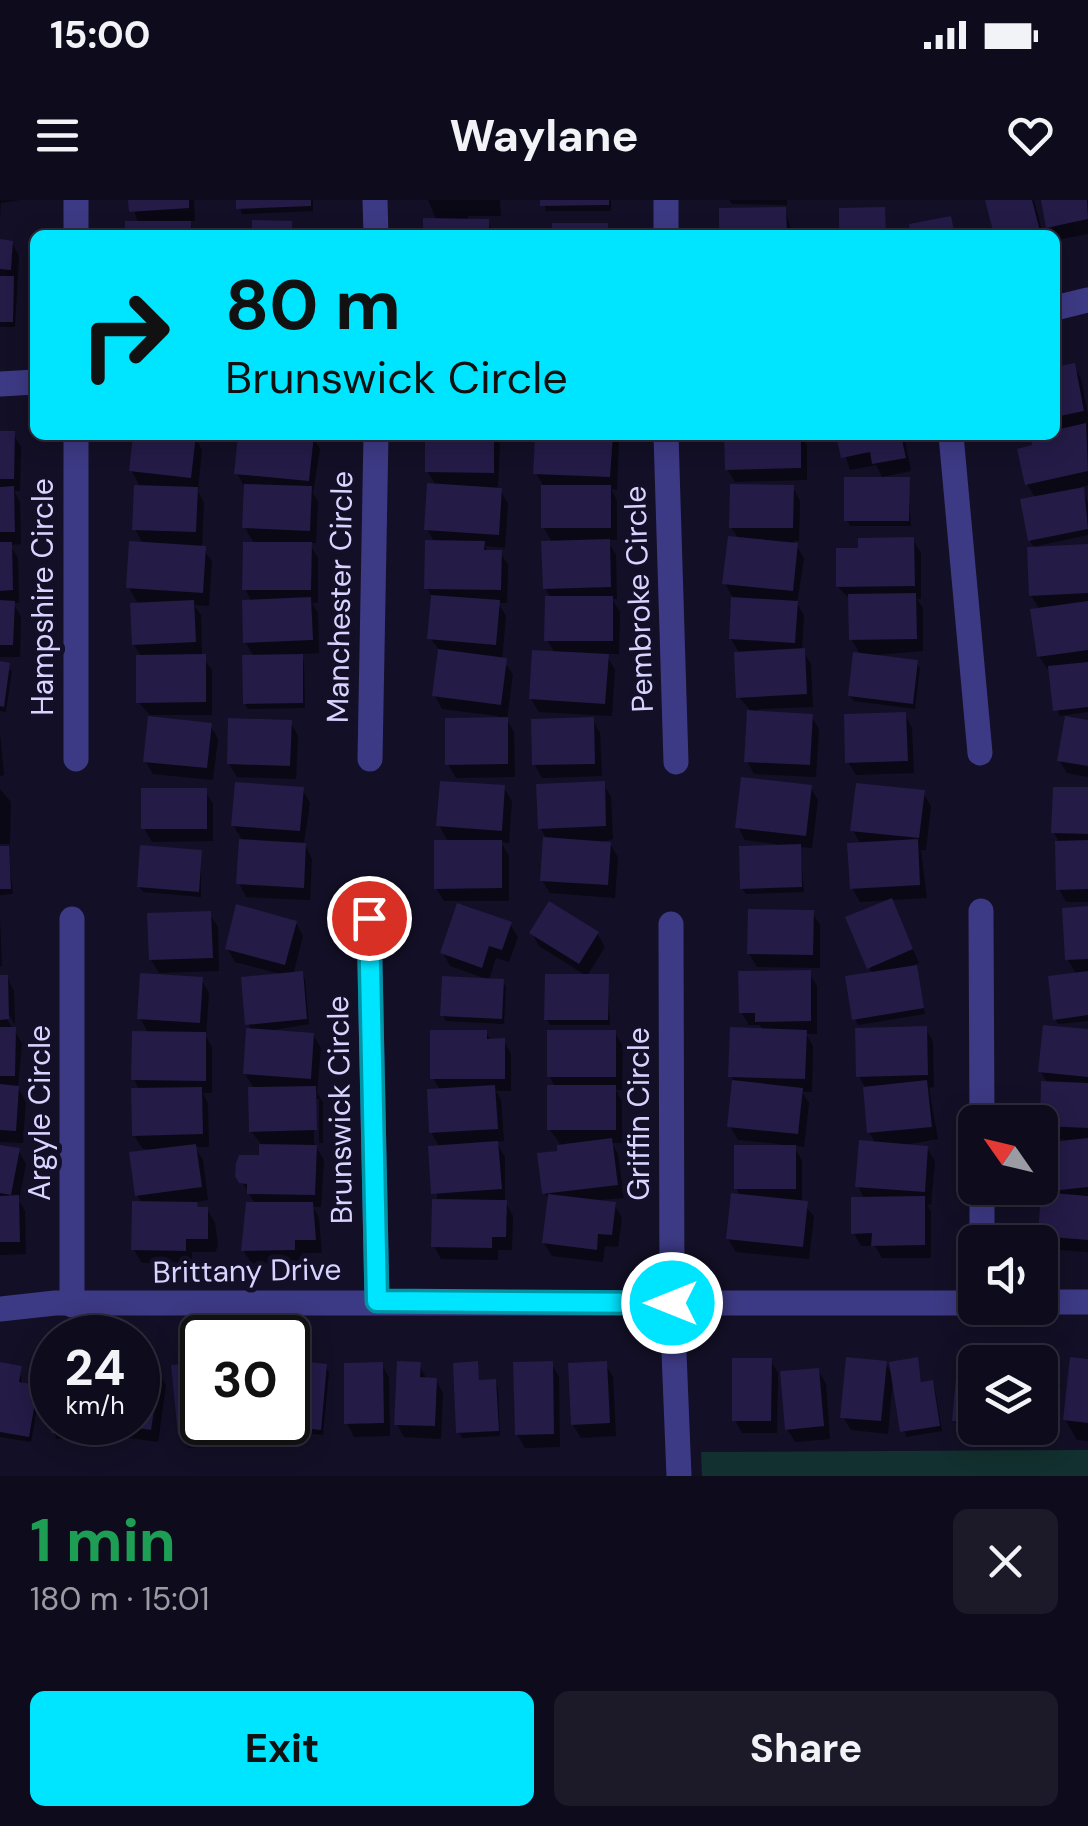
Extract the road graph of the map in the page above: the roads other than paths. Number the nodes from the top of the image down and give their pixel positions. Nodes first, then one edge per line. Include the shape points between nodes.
1 (76, 200) edge
2 (375, 200) edge
3 (666, 200) edge
4 (76, 230) edge
5 (376, 230) edge
6 (666, 230) edge
7 (1088, 300) edge
8 (1060, 307) edge
9 (30, 382) edge
10 (0, 384) edge
11 (76, 440) edge
12 (376, 440) edge
13 (666, 440) edge
14 (951, 440) edge
15 (980, 753) dead end
16 (76, 759) dead end
17 (370, 760) dead end
18 (676, 762) dead end
19 (981, 911) dead end
20 (369, 918) dead end
21 (72, 920) dead end
22 (672, 924) dead end
23 (982, 1105) edge
24 (377, 1301) junction
25 (1058, 1302) edge
26 (1088, 1302) edge
27 (672, 1303) junction
28 (958, 1303) edge
29 (72, 1306) junction
30 (0, 1309) edge
31 (679, 1476) edge

1 - 4 street
2 - 5 street
3 - 6 street
7 - 8 street
9 - 10 street
11 - 16 street, Hampshire Circle
12 - 17 street, Manchester Circle
13 - 18 street, Pembroke Circle
14 - 15 street
19 - 23 street
20 - 24 street, Brunswick Circle
21 - 29 street, Argyle Circle
22 - 27 street, Griffin Circle
24 - 27 street, Brittany Drive
24 - 29 street, Brittany Drive
25 - 26 street
27 - 28 street, Brittany Drive
27 - 31 street, Griffin Circle
29 - 30 street, Brittany Drive

